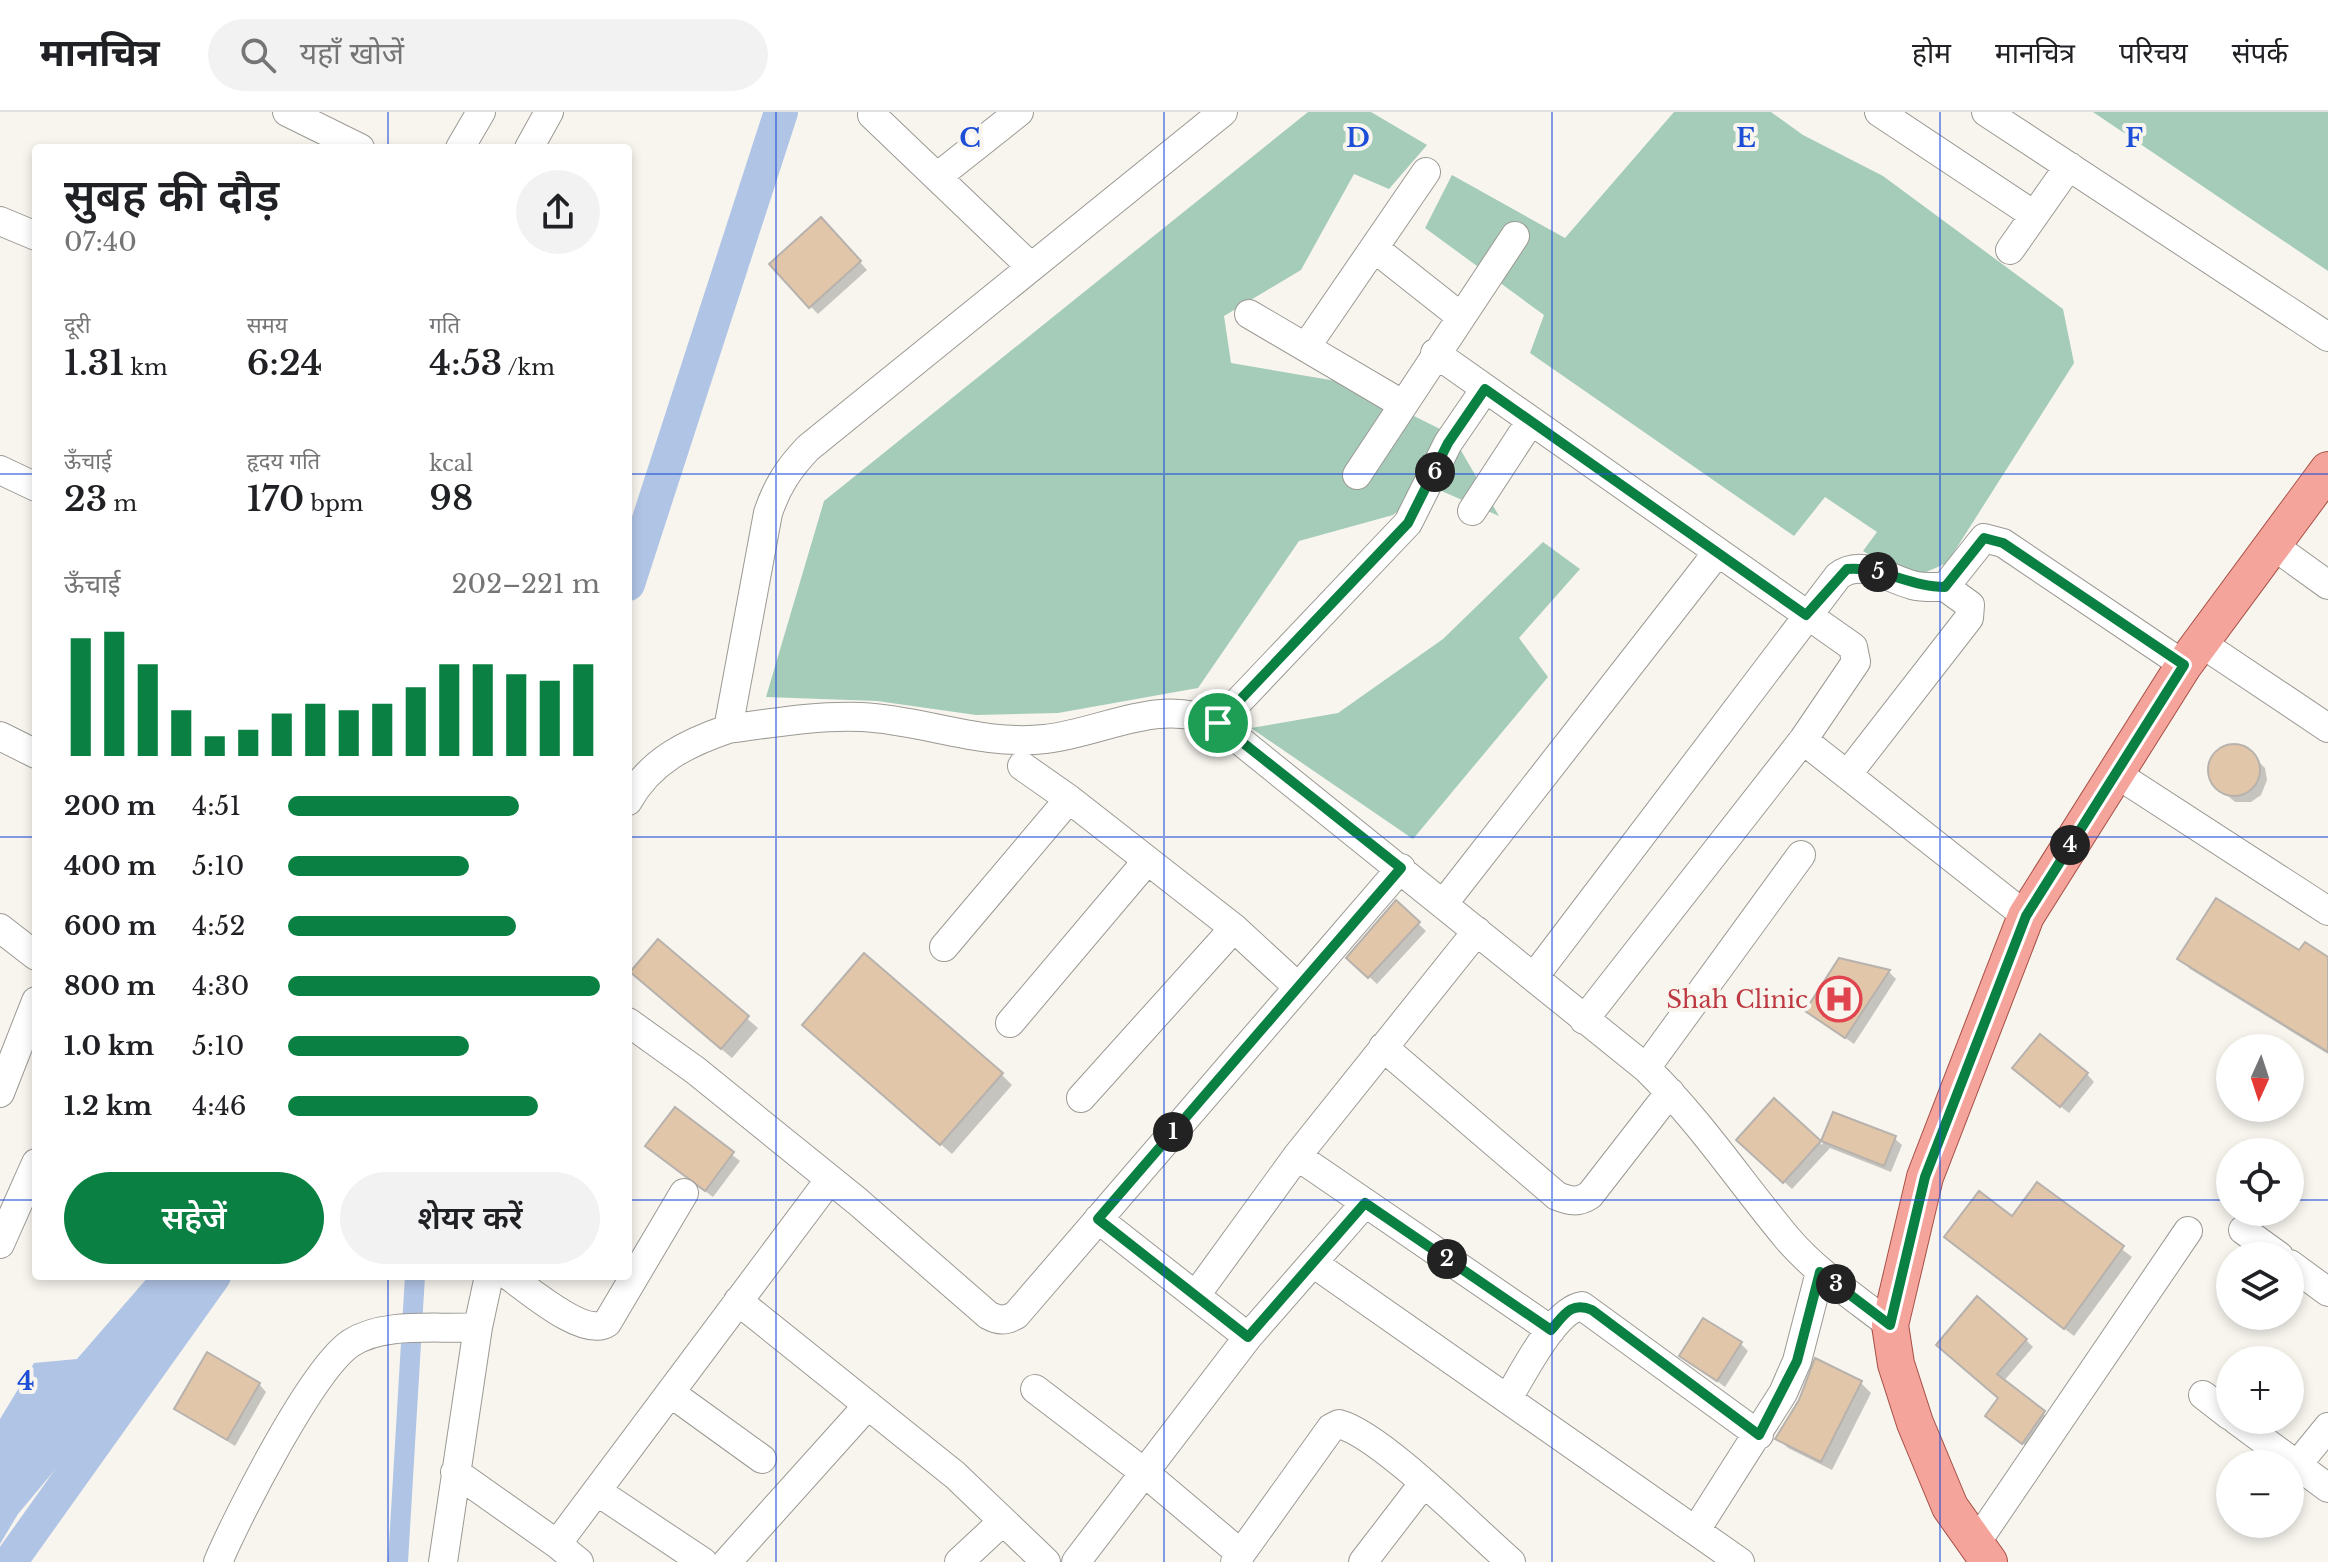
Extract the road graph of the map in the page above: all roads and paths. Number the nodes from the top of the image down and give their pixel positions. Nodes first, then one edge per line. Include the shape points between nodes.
1 (287, 112) edge
2 (481, 112) edge
3 (549, 112) edge
4 (1019, 112) edge
5 (1223, 112) edge
6 (1879, 112) edge
7 (1986, 112) edge
8 (872, 115) dead end
9 (352, 144) edge
10 (462, 144) edge
11 (531, 144) edge
12 (2069, 166) junction
13 (1426, 172) dead end
14 (937, 177) junction
15 (2034, 215) junction
16 (0, 221) edge
17 (32, 234) edge
18 (1515, 236) dead end
19 (1374, 248) junction
20 (2010, 250) dead end
21 (1031, 267) junction
22 (1249, 314) dead end
23 (1460, 316) junction
24 (2328, 337) edge
25 (1306, 347) junction
26 (1435, 353) junction
27 (1485, 389) junction
28 (1402, 404) junction
29 (1530, 422) junction
30 (0, 470) edge
31 (2328, 470) edge
32 (1357, 475) dead end
33 (32, 485) edge
34 (1472, 511) dead end
35 (2274, 546) junction
36 (1717, 553) junction
37 (2328, 585) edge
38 (1945, 587) junction
39 (1806, 615) junction
40 (2192, 654) junction
41 (1218, 723) junction
42 (2328, 728) edge
43 (728, 729) junction
44 (0, 736) edge
45 (1803, 740) junction
46 (32, 752) edge
47 (1022, 766) dead end
48 (2115, 773) junction
49 (1847, 775) junction
50 (632, 796) edge
51 (1069, 799) junction
52 (1801, 855) dead end
53 (1146, 862) junction
54 (1401, 868) junction
55 (1444, 903) junction
56 (2328, 911) edge
57 (2026, 916) junction
58 (0, 928) edge
59 (1234, 928) junction
60 (1477, 931) junction
61 (944, 947) dead end
62 (32, 953) edge
63 (1534, 977) junction
64 (1298, 987) junction
65 (32, 1011) edge
66 (1584, 1020) junction
67 (1010, 1023) dead end
68 (632, 1025) edge
69 (1383, 1047) junction
70 (1646, 1068) junction
71 (1670, 1092) junction
72 (0, 1093) edge
73 (1081, 1098) dead end
74 (1297, 1156) junction
75 (32, 1172) edge
76 (830, 1179) junction
77 (684, 1193) dead end
78 (1365, 1203) junction
79 (1098, 1219) junction
80 (2243, 1230) dead end
81 (2188, 1231) dead end
82 (2260, 1242) edge
83 (0, 1244) edge
84 (1313, 1263) junction
85 (1820, 1272) junction
86 (2304, 1274) edge
87 (487, 1280) edge
88 (515, 1280) edge
89 (2328, 1292) edge
90 (1196, 1295) junction
91 (738, 1301) junction
92 (1890, 1325) junction
93 (467, 1328) junction
94 (1551, 1330) junction
95 (1248, 1337) junction
96 (1035, 1389) dead end
97 (672, 1394) junction
98 (2203, 1395) dead end
99 (1508, 1398) junction
100 (868, 1405) junction
101 (2216, 1405) edge
102 (2328, 1427) edge
103 (2255, 1434) edge
104 (1759, 1435) junction
105 (2277, 1450) edge
106 (2304, 1456) edge
107 (762, 1459) dead end
108 (2304, 1470) edge
109 (455, 1472) junction
110 (1145, 1473) junction
111 (1423, 1484) junction
112 (2328, 1488) edge
113 (598, 1492) junction
114 (1003, 1521) junction
115 (1696, 1530) junction
116 (1982, 1552) edge
117 (568, 1553) edge
118 (1238, 1558) edge
119 (1508, 1561) edge
120 (218, 1562) edge
121 (443, 1562) edge
122 (703, 1562) edge
123 (727, 1562) edge
124 (959, 1562) edge
125 (1046, 1562) edge
126 (1076, 1562) edge
127 (1363, 1562) edge
128 (1740, 1562) edge

1 - 9 street
2 - 10 street
3 - 11 street
4 - 14 street
5 - 21 street
6 - 15 street
7 - 12 street
8 - 14 street
12 - 15 street
12 - 24 street
13 - 19 street
14 - 21 street
15 - 20 street
16 - 17 street
18 - 23 street
19 - 23 street
19 - 25 street
21 - 43 street via 790,467 768,513
22 - 25 street
23 - 26 street
25 - 28 street
26 - 27 street
26 - 28 street
27 - 29 street
27 - 41 street via 1448,443 1408,523
28 - 32 street
29 - 34 street
29 - 36 street
30 - 33 street
31 - 35 main road
35 - 37 street
35 - 40 main road
36 - 39 street
36 - 55 street
38 - 39 street via 1847,569
38 - 40 street via 1977,543 1994,540
38 - 49 street via 1970,605 1969,618
39 - 45 street via 1857,654
39 - 63 street
40 - 42 street
40 - 48 main road
41 - 43 street via 1194,713 1169,712 1045,739 1012,740 862,717
41 - 54 street
43 - 50 street via 680,747 652,769
44 - 46 street
45 - 49 street
45 - 66 street
47 - 51 street
48 - 56 street
48 - 57 main road
49 - 57 street
51 - 53 street
51 - 61 street
52 - 70 street
53 - 59 street
53 - 67 street
54 - 55 street
54 - 64 street
55 - 60 street
57 - 92 main road via 1925,1177
58 - 62 street
59 - 64 street
59 - 73 street
60 - 63 street
60 - 69 street
63 - 66 street
64 - 79 street
65 - 72 street
66 - 70 street
68 - 76 street
69 - 71 street via 1557,1196 1570,1201 1590,1195
69 - 74 street
70 - 71 street
71 - 85 street
74 - 78 street
74 - 90 street
75 - 83 street
76 - 79 street via 998,1321 1016,1315
76 - 91 street
77 - 88 street via 601,1327 582,1325
78 - 84 street
78 - 94 street
79 - 90 street
80 - 82 street
81 - 116 street
84 - 95 street
84 - 99 street
85 - 92 street
85 - 104 street via 1797,1361
86 - 89 street
87 - 93 street
90 - 95 street
91 - 97 street
91 - 100 street
92 - 116 main road via 1915,1423 1950,1507
93 - 109 street
93 - 120 street via 377,1333 352,1343 327,1365 251,1493
94 - 99 street
94 - 104 street via 1572,1307 1592,1310
95 - 110 street
96 - 110 street
97 - 107 street
97 - 113 street
98 - 101 street
99 - 115 street
100 - 114 street
100 - 123 street
102 - 106 street
103 - 105 street
104 - 115 street
108 - 112 street
109 - 117 street
109 - 121 street
110 - 118 street
110 - 126 street
111 - 118 street via 1356,1431 1339,1424
111 - 119 street
111 - 127 street
113 - 117 street
113 - 122 street
114 - 124 street
114 - 125 street
115 - 128 street

